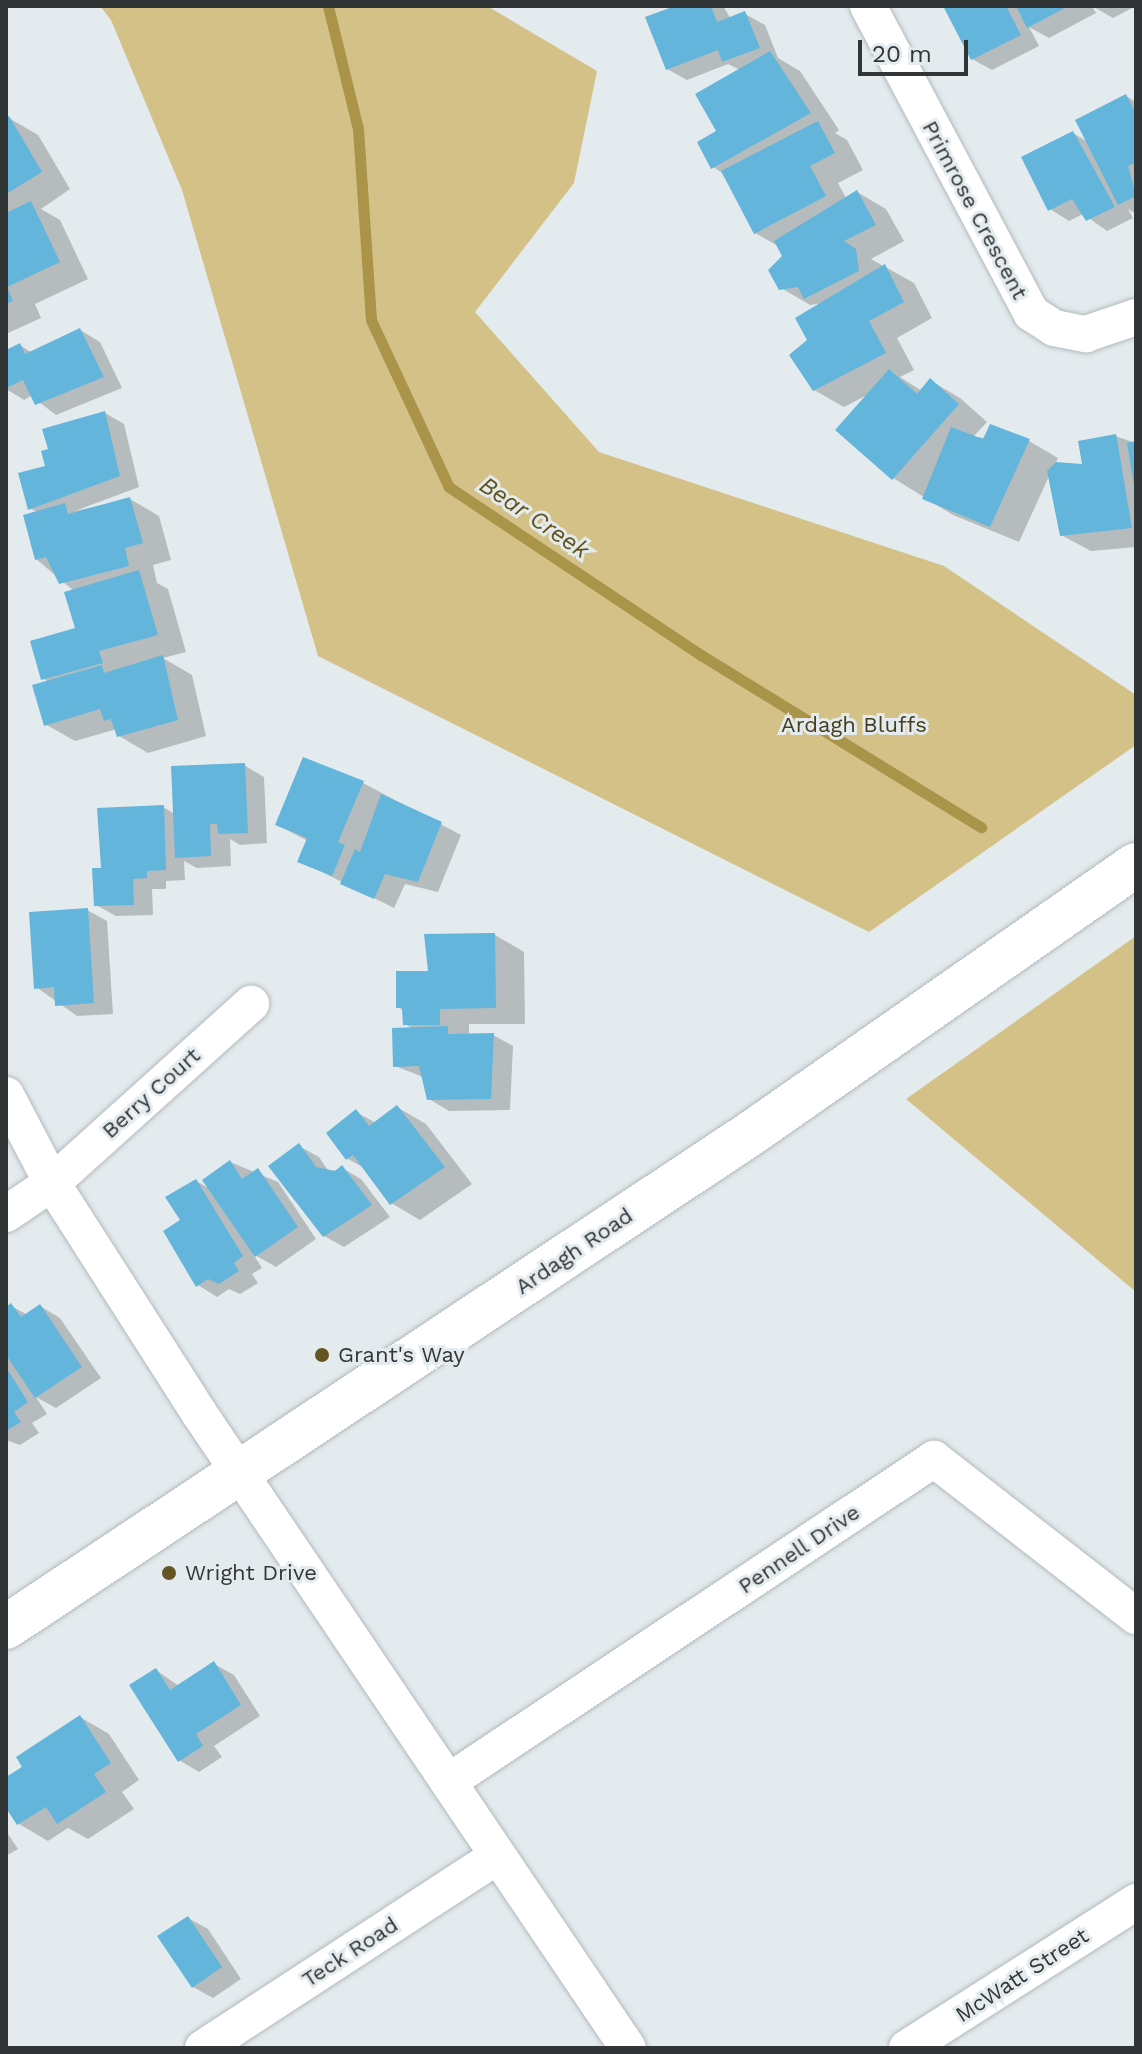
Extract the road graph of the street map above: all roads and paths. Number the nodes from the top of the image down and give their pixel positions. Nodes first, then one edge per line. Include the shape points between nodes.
1 (868, 6) edge
2 (1136, 317) edge
3 (1136, 865) edge
4 (251, 1004) dead end
5 (6, 1095) edge
6 (52, 1183) junction
7 (6, 1214) edge
8 (242, 1471) junction
9 (1136, 1616) edge
10 (6, 1627) edge
11 (451, 1780) junction
12 (497, 1856) junction
13 (1136, 1902) edge
14 (203, 2048) edge
15 (628, 2048) edge
16 (907, 2048) edge

1 - 2 street, Primrose Crescent via 1031,313 1054,328 1086,334
3 - 8 street, Ardagh Road via 750,1134
4 - 6 street, Berry Court
5 - 6 street
6 - 7 street, Berry Court
6 - 8 street
8 - 10 street, Ardagh Road
8 - 11 street
9 - 11 street, Pennell Drive via 934,1459
11 - 12 street
12 - 14 street, Teck Road
12 - 15 street
13 - 16 street, McWatt Street

